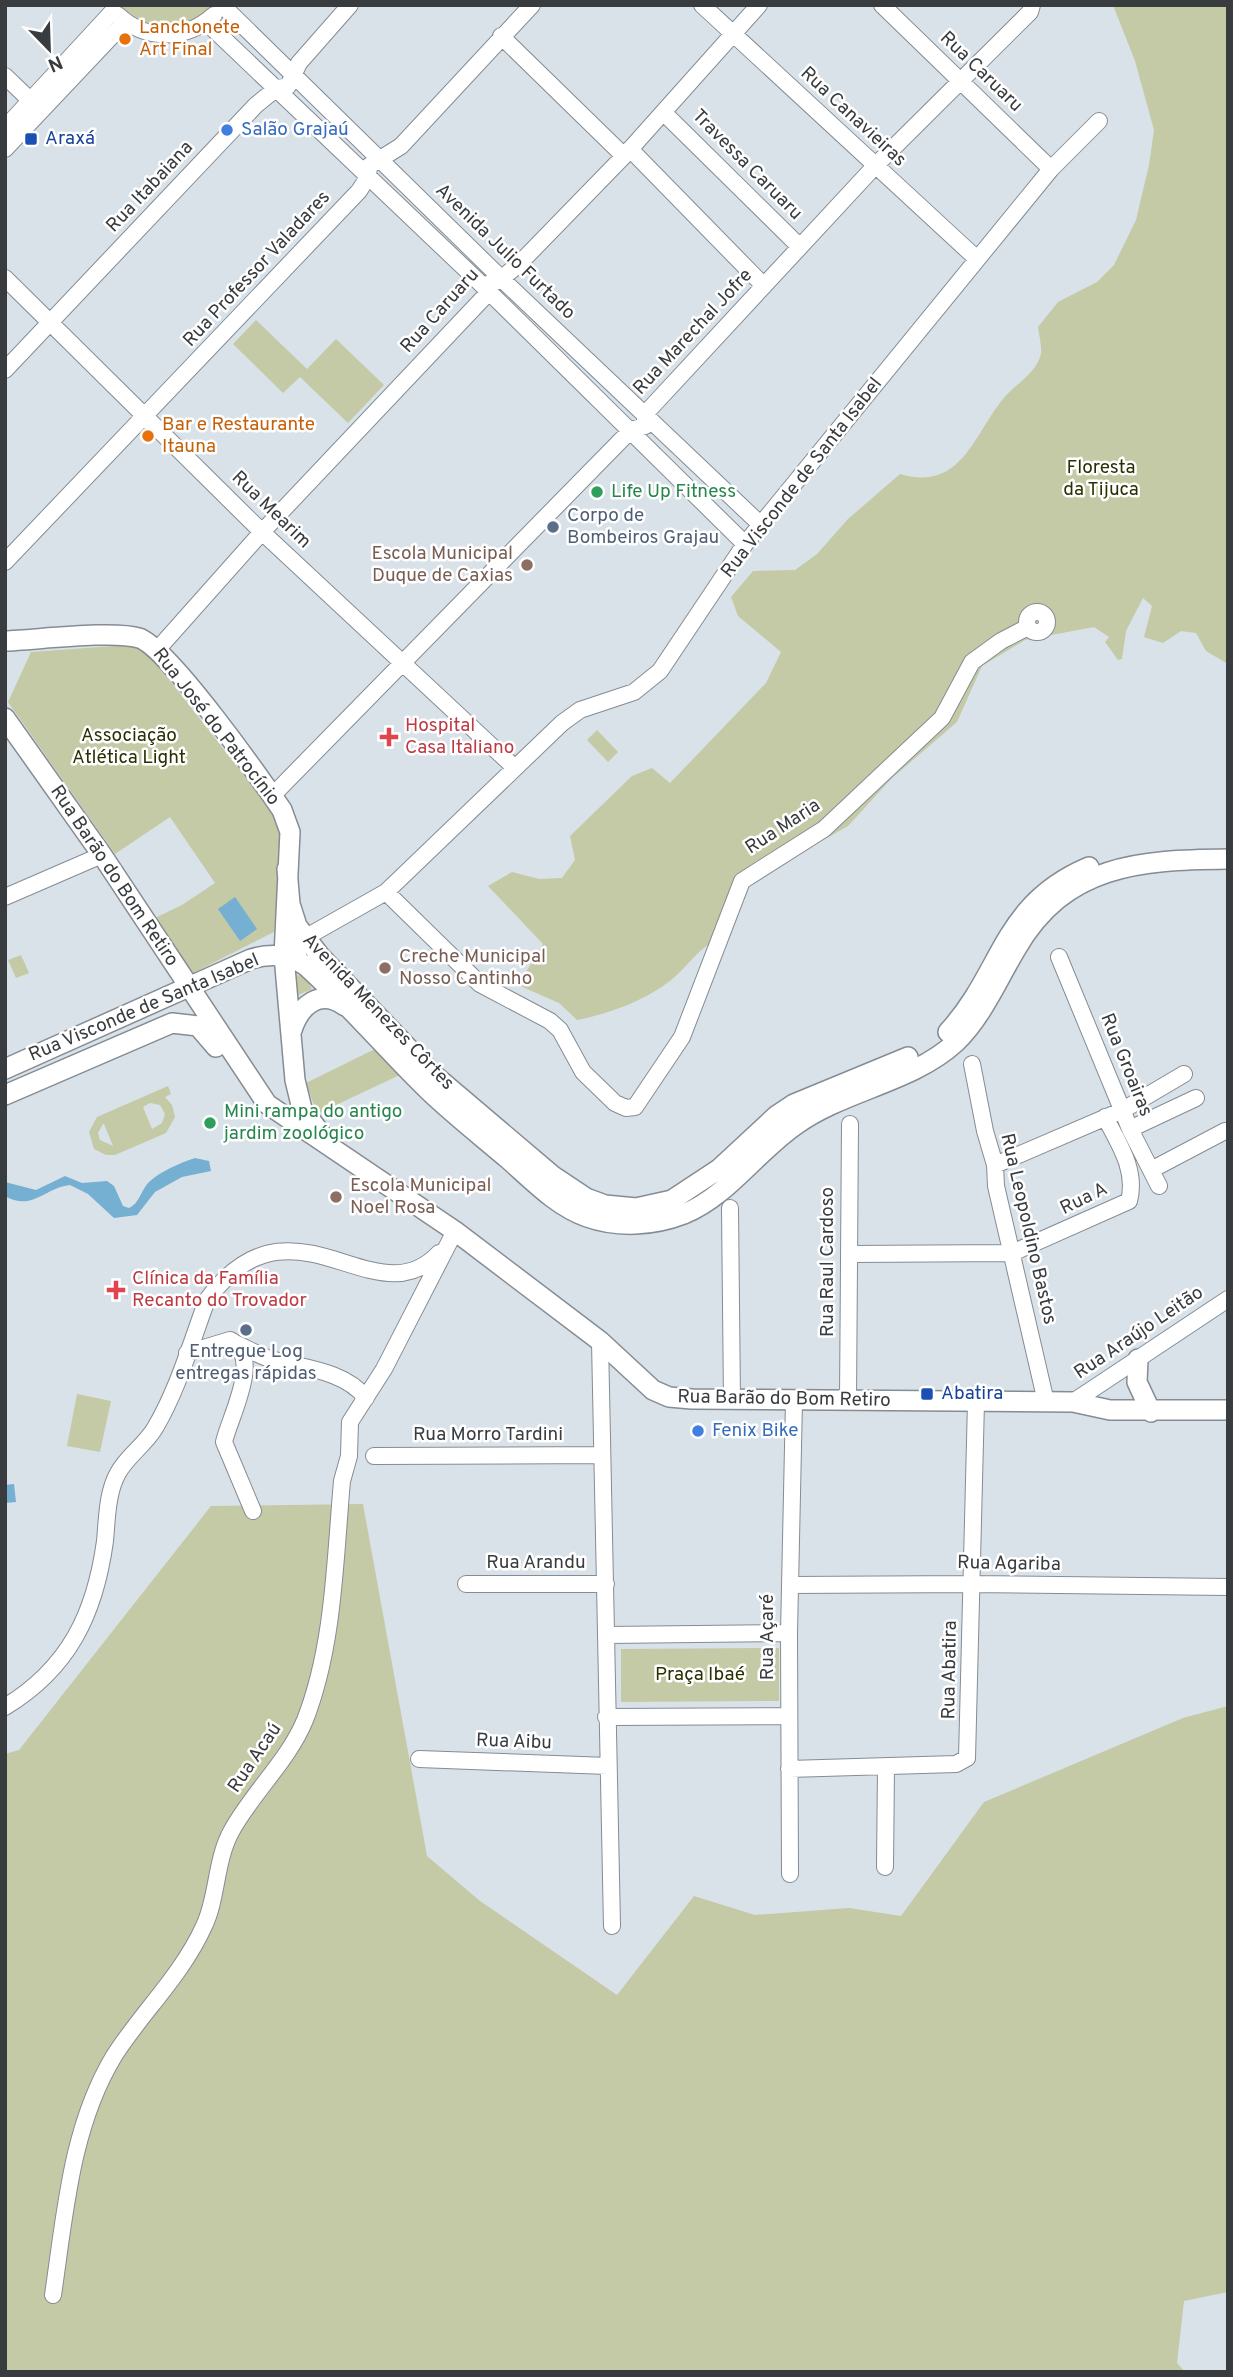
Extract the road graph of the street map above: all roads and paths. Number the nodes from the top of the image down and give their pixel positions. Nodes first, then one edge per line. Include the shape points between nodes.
1 (222, 5) edge
2 (350, 5) edge
3 (532, 5) edge
4 (702, 5) edge
5 (759, 5) edge
6 (882, 5) edge
7 (1031, 9) edge
8 (116, 13) edge
9 (206, 22) junction
10 (734, 34) junction
11 (501, 36) junction
12 (288, 71) junction
13 (5, 76) edge
14 (961, 82) junction
15 (274, 85) junction
16 (31, 101) junction
17 (664, 113) junction
18 (1099, 121) dead end
19 (5, 128) edge
20 (5, 149) edge
21 (627, 153) junction
22 (386, 165) junction
23 (875, 166) junction
24 (1051, 169) junction
25 (372, 180) junction
26 (800, 247) junction
27 (977, 259) junction
28 (5, 278) edge
29 (505, 282) junction
30 (764, 286) junction
31 (491, 295) junction
32 (50, 323) junction
33 (5, 370) edge
34 (643, 412) junction
35 (146, 416) junction
36 (629, 428) junction
37 (761, 525) junction
38 (262, 532) junction
39 (745, 544) junction
40 (5, 562) edge
41 (1028, 627) dead end
42 (5, 641) edge
43 (157, 650) junction
44 (401, 663) junction
45 (5, 719) edge
46 (513, 766) junction
47 (272, 796) junction
48 (1228, 848) edge
49 (102, 855) junction
50 (1228, 859) edge
51 (287, 869) junction
52 (386, 892) junction
53 (5, 897) edge
54 (304, 938) junction
55 (1059, 957) dead end
56 (291, 958) junction
57 (190, 987) junction
58 (352, 1012) junction
59 (291, 1034) junction
60 (972, 1064) dead end
61 (5, 1069) edge
62 (1184, 1074) dead end
63 (5, 1095) edge
64 (1196, 1097) dead end
65 (1123, 1110) junction
66 (1105, 1117) junction
67 (850, 1124) dead end
68 (1130, 1129) junction
69 (1225, 1131) dead end
70 (337, 1152) junction
71 (995, 1165) junction
72 (1151, 1170) junction
73 (1159, 1186) dead end
74 (730, 1208) dead end
75 (455, 1231) junction
76 (1012, 1253) junction
77 (849, 1254) junction
78 (1228, 1299) edge
79 (600, 1341) junction
80 (235, 1343) junction
81 (187, 1353) junction
82 (1138, 1359) junction
83 (366, 1398) junction
84 (732, 1400) junction
85 (794, 1401) junction
86 (848, 1401) junction
87 (976, 1402) junction
88 (1046, 1402) junction
89 (1073, 1402) junction
90 (1228, 1410) edge
91 (1151, 1412) junction
92 (602, 1455) junction
93 (374, 1456) dead end
94 (253, 1511) dead end
95 (466, 1584) dead end
96 (606, 1584) junction
97 (973, 1584) junction
98 (790, 1586) junction
99 (1228, 1587) edge
100 (789, 1633) junction
101 (606, 1635) junction
102 (5, 1707) edge
103 (789, 1716) junction
104 (606, 1717) junction
105 (419, 1759) dead end
106 (608, 1766) junction
107 (886, 1766) junction
108 (789, 1769) junction
109 (885, 1867) dead end
110 (790, 1874) dead end
111 (612, 1926) dead end
112 (53, 2295) dead end

1 - 9 street
1 - 12 street, Avenida Julio Furtado
2 - 12 street, Rua Itabaiana
3 - 11 street, Rua Professor Valadares
4 - 10 street, Rua Canavieiras
5 - 10 street, Rua Caruaru
6 - 14 street, Rua Caruaru
7 - 14 street, Rua Marechal Jofre
8 - 9 street via 156,35 190,31
8 - 16 street
8 - 20 street
9 - 15 street, Avenida Julio Furtado
10 - 17 street, Rua Caruaru
10 - 23 street, Rua Canavieiras
11 - 21 street
11 - 22 street, Rua Professor Valadares
12 - 15 street, Rua Itabaiana via 288,86
12 - 22 street, Avenida Julio Furtado
13 - 16 street
14 - 23 street, Rua Marechal Jofre
14 - 24 street, Rua Caruaru
15 - 25 street, Avenida Julio Furtado
15 - 32 street, Rua Itabaiana
16 - 19 street
17 - 21 street, Rua Caruaru
17 - 26 street, Travessa Caruaru
18 - 24 street, Rua Visconde de Santa Isabel
21 - 29 street, Rua Caruaru
21 - 30 street
22 - 25 street, Rua Professor Valadares via 369,166
22 - 29 street, Avenida Julio Furtado
23 - 26 street, Rua Marechal Jofre
23 - 27 street, Rua Canavieiras
24 - 27 street, Rua Visconde de Santa Isabel
25 - 31 street, Avenida Julio Furtado
25 - 35 street, Rua Professor Valadares
26 - 30 street, Rua Marechal Jofre
27 - 37 street, Rua Visconde de Santa Isabel
28 - 32 street, Rua Mearim
29 - 31 street, Rua Caruaru via 490,283
29 - 34 street, Avenida Julio Furtado
30 - 34 street, Rua Marechal Jofre
31 - 36 street, Avenida Julio Furtado
31 - 38 street, Rua Caruaru
32 - 33 street, Rua Itabaiana
32 - 35 street, Rua Mearim
34 - 36 street, Rua Marechal Jofre via 645,426
34 - 37 street, Avenida Julio Furtado
35 - 38 street, Rua Mearim
35 - 40 street, Rua Professor Valadares
36 - 39 street, Avenida Julio Furtado
36 - 44 street, Rua Marechal Jofre
37 - 39 street, Rua Visconde de Santa Isabel
38 - 43 street, Rua Caruaru
38 - 44 street, Rua Mearim
39 - 46 street, Rua Visconde de Santa Isabel via 650,682 614,701 580,710
41 - 52 street, Rua Maria via 972,662 942,718 824,829 742,881 682,1037 635,1107 615,1103 583,1072 550,1021 480,984
42 - 43 main road, Rua José do Patrocínio via 128,636
43 - 47 main road, Rua José do Patrocínio
44 - 46 street, Rua Mearim
44 - 47 street, Rua Marechal Jofre
45 - 49 main road, Rua Barão do Bom Retiro
46 - 52 street, Rua Visconde de Santa Isabel
47 - 51 main road, Rua José do Patrocínio via 290,832
48 - 54 main road, Avenida Menezes Côrtes via 1132,853 1061,880 1007,934 955,1024 933,1045 809,1096 776,1116 687,1193 636,1208 586,1198 553,1176 434,1075
49 - 53 street
49 - 57 main road, Rua Barão do Bom Retiro
50 - 58 main road, Avenida Menezes Côrtes via 1135,863 1069,891 1035,922 971,1024 947,1050 799,1122 700,1206 647,1224 588,1217 552,1198 429,1091
51 - 54 main road, Avenida Menezes Côrtes via 290,904
51 - 56 main road, Rua José do Patrocínio
52 - 54 street, Rua Visconde de Santa Isabel
54 - 56 street
55 - 65 street, Rua Groairas
56 - 57 main road, Rua Visconde de Santa Isabel via 259,957
56 - 58 main road, Avenida Menezes Côrtes
56 - 59 main road, Rua José do Patrocínio
57 - 61 main road, Rua Visconde de Santa Isabel
57 - 70 main road, Rua Barão do Bom Retiro via 260,1095 285,1118
58 - 59 main road via 330,999 311,1001 300,1012
59 - 70 main road, Rua José do Patrocínio via 302,1109
60 - 71 street, Rua Leopoldino Bastos
62 - 65 street
63 - 70 main road, Rua Barão do Bom Retiro via 157,1027 191,1023 211,1039 264,1116
64 - 68 street
65 - 66 street
65 - 68 street, Rua Groairas
66 - 71 street
66 - 76 street, Rua A via 1125,1155 1133,1184 1129,1200
67 - 77 street, Rua Raul Cardoso
68 - 72 street, Rua Groairas
69 - 72 street
70 - 75 main road, Rua Barão do Bom Retiro
71 - 76 street, Rua Leopoldino Bastos
72 - 73 street, Rua Groairas
74 - 84 street
75 - 79 main road, Rua Barão do Bom Retiro
75 - 81 street via 429,1264 398,1274 371,1272 302,1250 260,1255 238,1266 207,1300
75 - 83 street, Rua Acaú
76 - 77 street
76 - 88 street, Rua Leopoldino Bastos
77 - 86 street, Rua Raul Cardoso
78 - 82 street, Rua Araújo Leitão
79 - 84 main road, Rua Barão do Bom Retiro via 661,1394
79 - 92 street
80 - 81 street via 230,1340
80 - 83 street via 268,1358 320,1370 357,1387
80 - 94 street via 243,1361 244,1386 224,1442
81 - 102 street via 162,1416 114,1481 97,1584 81,1628 46,1678
82 - 89 street, Rua Araújo Leitão
82 - 91 main road via 1137,1382
83 - 112 street, Rua Acaú via 350,1422 322,1667 304,1721 231,1830 205,1924 94,2093 71,2169
84 - 85 main road, Rua Barão do Bom Retiro
85 - 86 main road, Rua Barão do Bom Retiro
85 - 98 street, Rua Açaré
86 - 87 main road, Rua Barão do Bom Retiro
87 - 88 main road, Rua Barão do Bom Retiro
87 - 97 street, Rua Abatira
88 - 89 main road, Rua Barão do Bom Retiro
89 - 91 main road, Rua Barão do Bom Retiro
90 - 91 main road, Rua Barão do Bom Retiro
92 - 93 street, Rua Morro Tardini
92 - 96 street
95 - 96 street, Rua Arandu
96 - 101 street
97 - 98 street, Rua Agariba
97 - 99 street, Rua Agariba
97 - 107 street, Rua Abatira via 967,1758 956,1764
98 - 100 street, Rua Açaré
100 - 101 street
100 - 103 street, Rua Açaré
101 - 104 street
103 - 104 street
103 - 108 street, Rua Açaré
104 - 106 street
105 - 106 street, Rua Aibu
106 - 111 street
107 - 108 street, Rua Abatira
107 - 109 street
108 - 110 street, Rua Açaré

